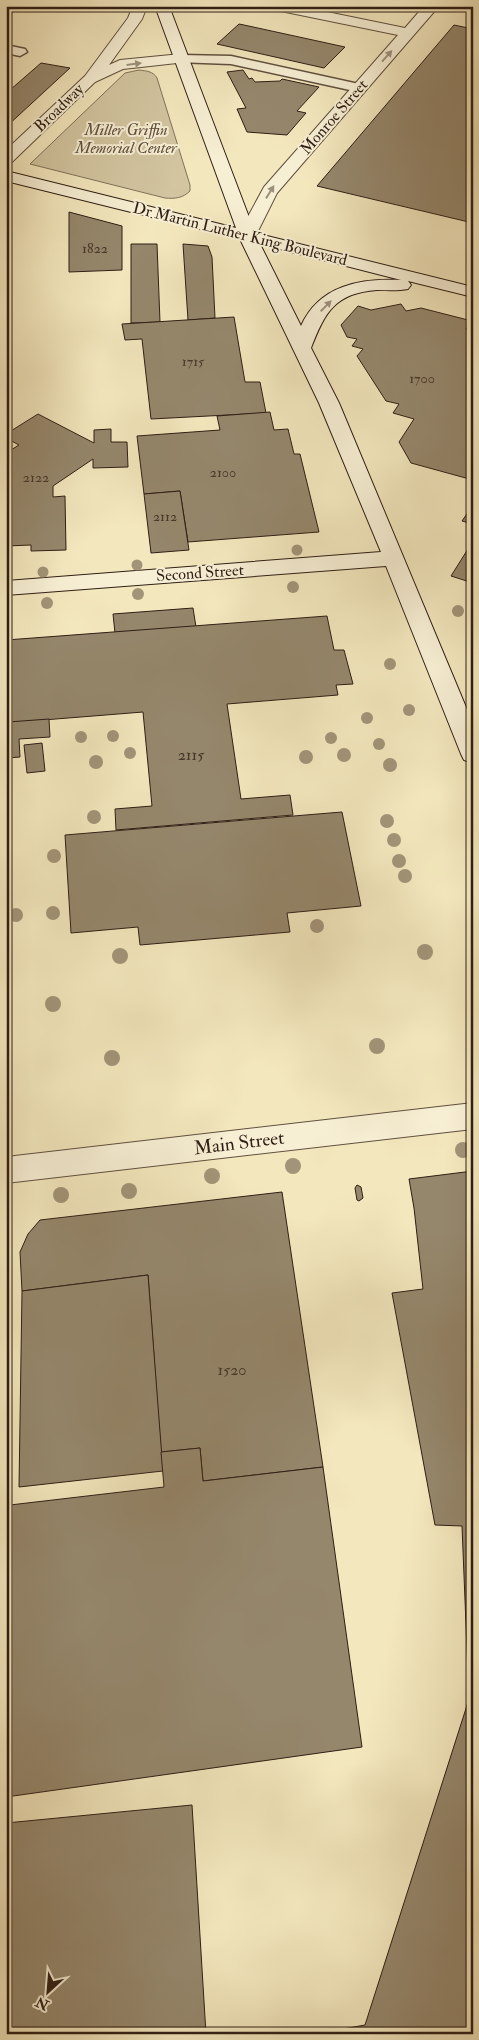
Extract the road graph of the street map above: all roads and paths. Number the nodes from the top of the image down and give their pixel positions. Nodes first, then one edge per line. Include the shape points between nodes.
1 (11, 6) edge
2 (140, 6) edge
3 (162, 6) edge
4 (276, 6) edge
5 (432, 6) edge
6 (6, 10) edge
7 (408, 33) junction
8 (181, 59) junction
9 (90, 79) junction
10 (359, 88) junction
11 (6, 159) edge
12 (6, 176) edge
13 (247, 236) junction
14 (465, 290) edge
15 (302, 348) junction
16 (394, 558) junction
17 (6, 588) edge
18 (473, 754) edge
19 (473, 1116) edge
20 (6, 1170) edge

1 - 6 lane
2 - 9 street, Broadway via 135,18
3 - 8 street
4 - 7 street
5 - 7 street, Monroe Street
10 -> 7 street, Monroe Street
9 -> 8 street, Broadway via 120,65
8 - 10 lane via 231,60
8 - 13 street
9 - 11 street, Broadway
13 -> 10 street, Monroe Street via 270,190
12 - 13 street, Dr Martin Luther King Boulevard
13 - 14 street, Dr Martin Luther King Boulevard
13 - 15 street
15 -> 14 street via 314,318 328,302 356,286 377,284
15 - 16 street via 329,403
16 - 17 street, Second Street
16 - 18 street
19 - 20 street, Main Street

